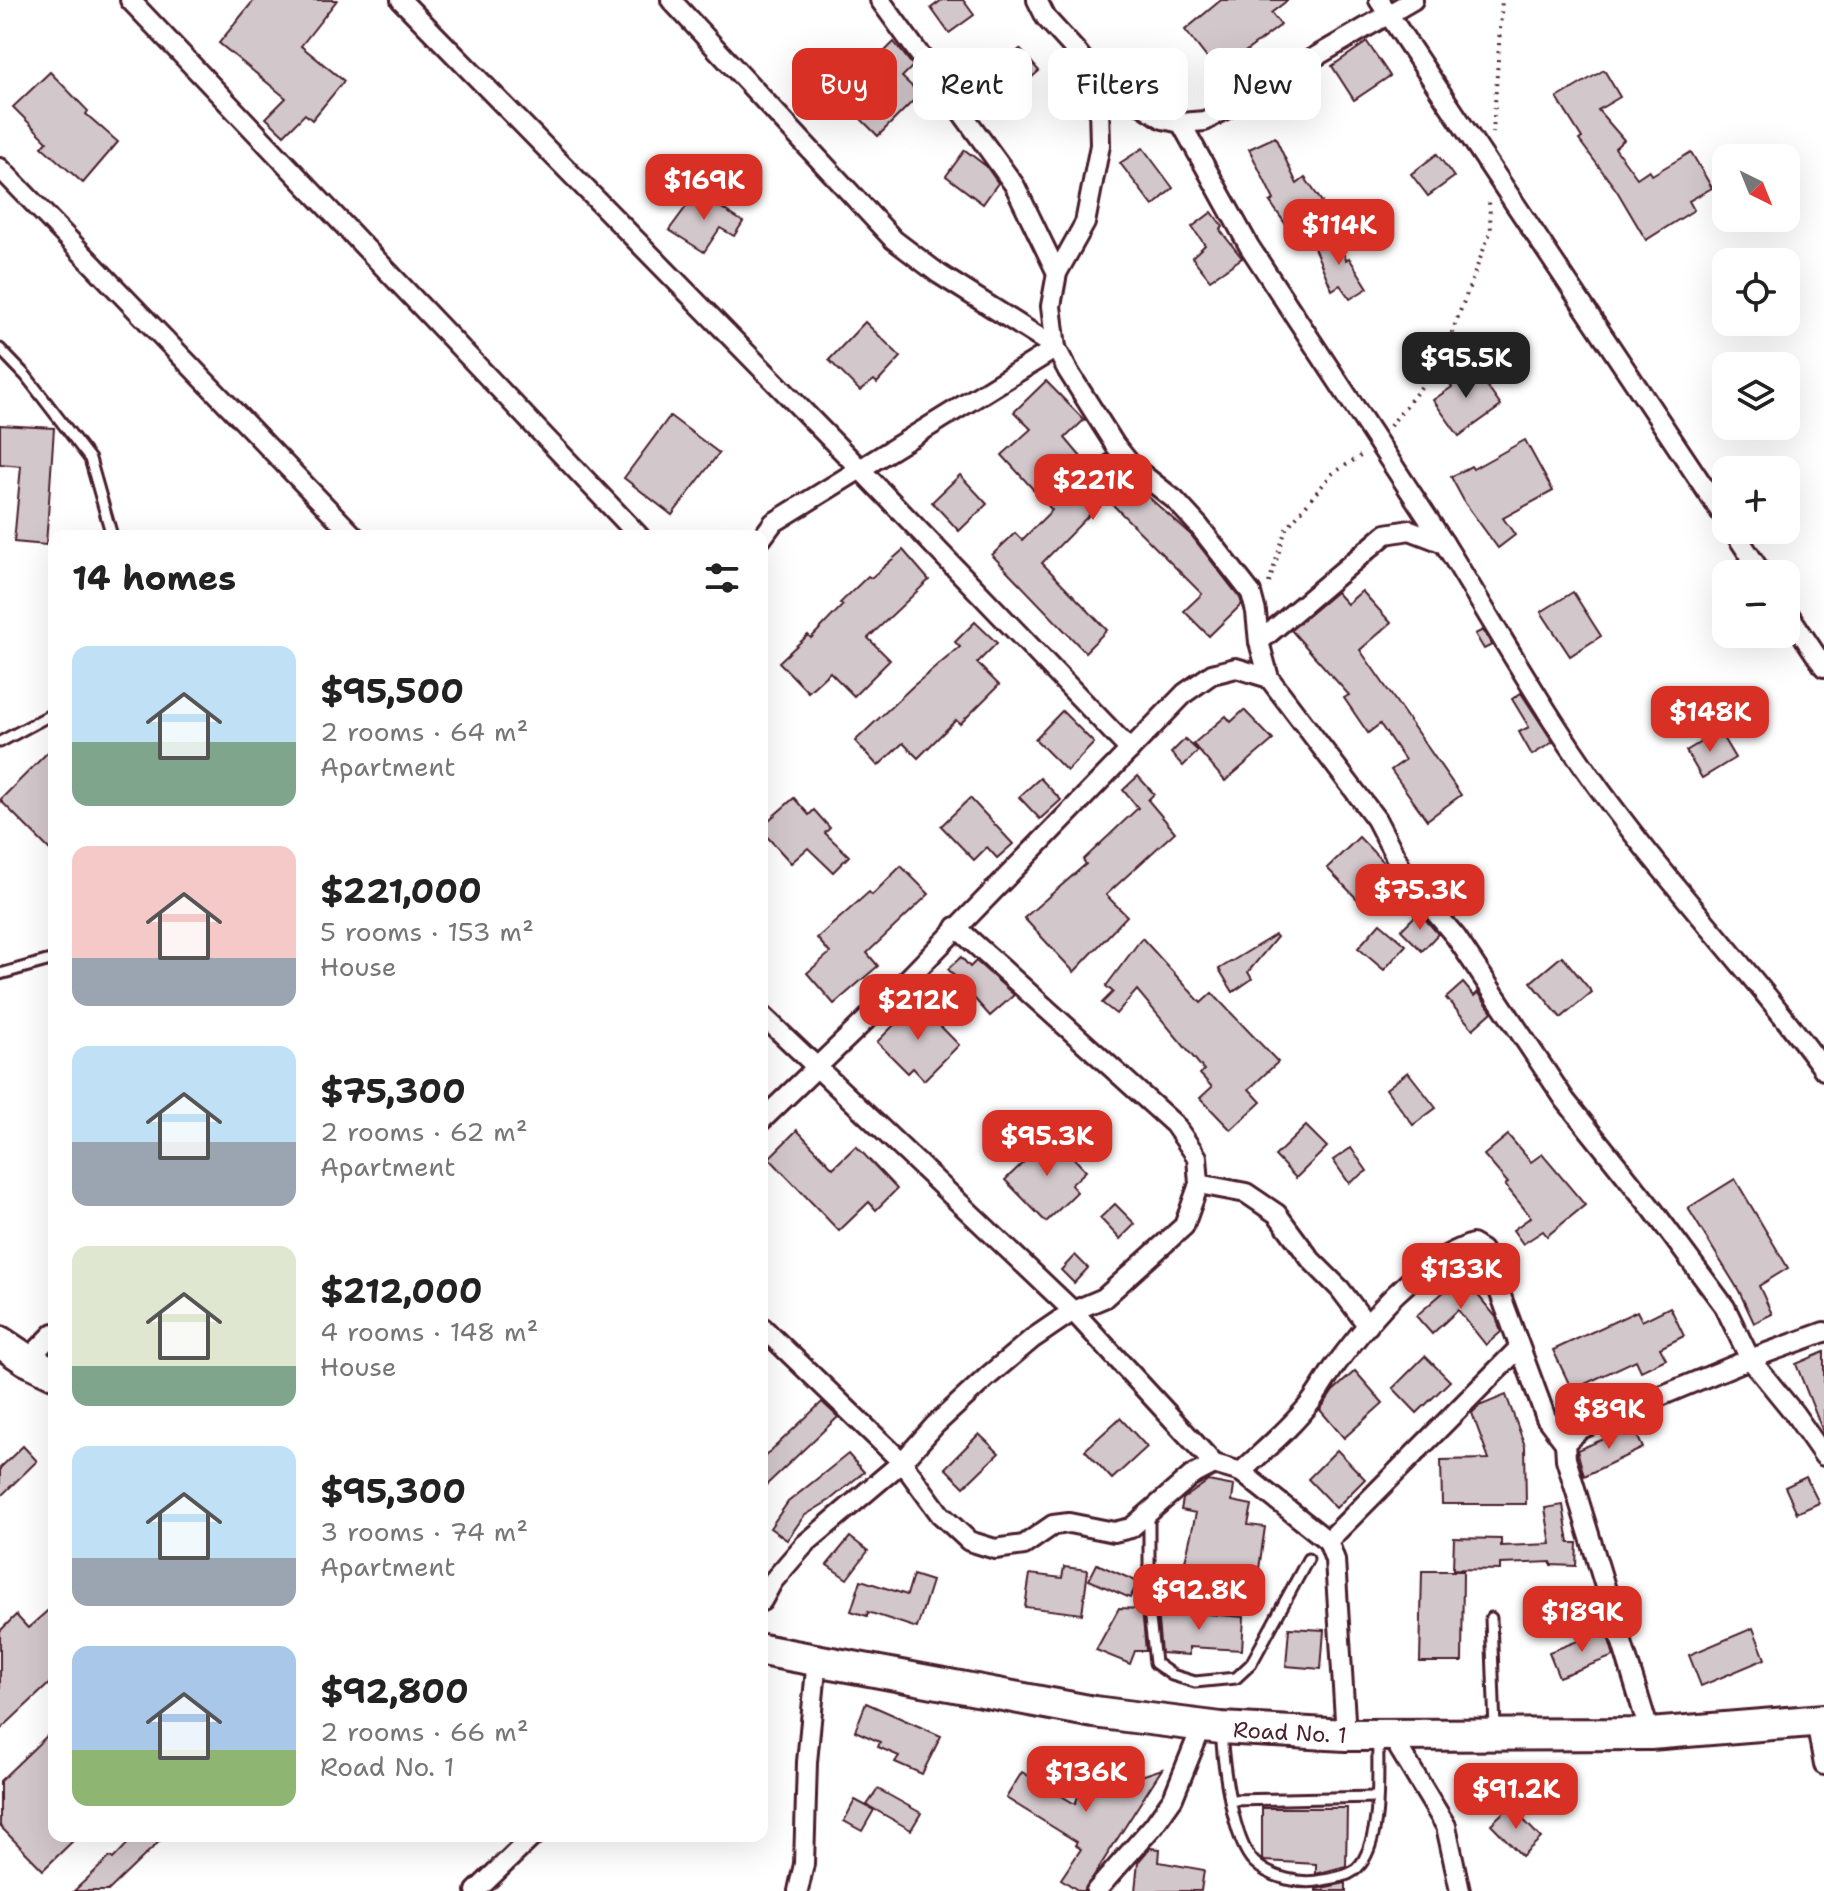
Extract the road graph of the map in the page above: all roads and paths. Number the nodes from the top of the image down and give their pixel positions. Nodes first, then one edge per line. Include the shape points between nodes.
1 (130, 0) edge
2 (401, 0) edge
3 (671, 0) edge
4 (880, 0) edge
5 (1037, 0) edge
6 (1413, 0) edge
7 (1502, 0) edge
8 (1385, 7) edge
9 (1072, 48) edge
10 (1099, 120) edge
11 (1168, 120) edge
12 (1181, 123) junction
13 (1490, 164) junction
14 (0, 168) edge
15 (1057, 273) junction
16 (1056, 348) junction
17 (0, 349) edge
18 (1379, 442) junction
19 (860, 469) junction
20 (1712, 499) edge
21 (110, 530) edge
22 (348, 530) edge
23 (633, 530) edge
24 (768, 530) edge
25 (1444, 543) junction
26 (1267, 588) dead end
27 (1800, 631) edge
28 (1259, 642) junction
29 (1824, 667) edge
30 (1269, 678) junction
31 (48, 716) edge
32 (0, 742) edge
33 (1130, 750) junction
34 (956, 927) junction
35 (48, 961) edge
36 (0, 974) edge
37 (768, 1021) edge
38 (817, 1069) junction
39 (1824, 1070) edge
40 (768, 1114) edge
41 (1199, 1184) junction
42 (1073, 1311) junction
43 (1368, 1326) junction
44 (1824, 1332) edge
45 (768, 1333) edge
46 (48, 1339) edge
47 (0, 1342) edge
48 (1519, 1348) junction
49 (1750, 1359) junction
50 (27, 1360) junction
51 (48, 1370) edge
52 (1565, 1443) junction
53 (1824, 1456) edge
54 (902, 1462) junction
55 (1214, 1464) junction
56 (1241, 1472) junction
57 (1149, 1515) junction
58 (1328, 1541) junction
59 (1308, 1559) dead end
60 (768, 1590) edge
61 (1491, 1618) dead end
62 (768, 1651) edge
63 (817, 1659) junction
64 (1820, 1720) edge
65 (1211, 1727) junction
66 (1495, 1734) junction
67 (1650, 1734) junction
68 (1346, 1735) junction
69 (1385, 1735) junction
70 (1824, 1765) edge
71 (1376, 1797) junction
72 (1231, 1800) junction
73 (527, 1842) edge
74 (476, 1891) edge
75 (798, 1891) edge
76 (1096, 1891) edge
77 (1460, 1891) edge

1 - 23 street
2 - 19 street
3 - 16 street via 894,240
4 - 15 street via 1015,186
5 - 9 street
6 - 8 street
7 - 13 path
8 - 12 street via 1205,121
8 - 13 street
10 - 15 street via 1100,145 1085,223
11 - 12 street
12 - 18 street via 1249,246
13 - 18 path via 1491,230 1445,351
13 - 20 street
14 - 22 street
15 - 16 street via 1051,306
16 - 19 street
16 - 28 street via 1115,445 1198,525 1251,593
17 - 21 lane via 90,459
18 - 25 street
18 - 26 path via 1332,474 1286,529
19 - 24 street
19 - 33 street
25 - 28 street via 1410,530 1386,534
25 - 39 street via 1589,776
27 - 29 street
28 - 30 street
30 - 33 street via 1236,668 1212,674 1185,693
30 - 49 street via 1376,819 1407,879 1456,937 1565,1100 1725,1307
31 - 32 lane
33 - 34 street
34 - 38 street
34 - 41 street via 1174,1124 1197,1157
35 - 36 lane
37 - 38 street
38 - 40 street
38 - 42 street
41 - 42 street via 1184,1226 1104,1298
41 - 43 street via 1246,1193 1277,1214
42 - 54 street via 987,1377
42 - 55 street
43 - 48 street via 1389,1299 1431,1264 1472,1244 1488,1261
43 - 56 street via 1310,1404
44 - 49 street
45 - 54 street
46 - 50 street
47 - 50 highway
48 - 52 street via 1546,1418
48 - 58 street
49 - 52 street via 1581,1429
49 - 53 street
50 - 51 highway
52 - 67 street
54 - 57 street via 940,1514 969,1541 995,1549 1024,1545 1053,1525 1114,1532
54 - 60 street via 805,1544
55 - 56 street
55 - 57 street via 1191,1476
56 - 58 street
57 - 59 lane via 1155,1663 1195,1682 1236,1678 1251,1664
58 - 68 street via 1335,1560
61 - 66 lane
62 - 63 highway, Road No. 1
63 - 65 highway, Road No. 1 via 1094,1712
63 - 75 street
64 - 67 highway, Road No. 1
64 - 70 street
65 - 68 highway, Road No. 1
65 - 72 lane
65 - 76 street via 1173,1798
66 - 67 highway, Road No. 1
66 - 69 highway, Road No. 1
68 - 69 highway, Road No. 1
69 - 71 lane
69 - 77 street via 1446,1826
71 - 72 lane
71 - 72 lane via 1375,1831 1364,1860 1351,1874 1312,1883 1279,1877 1253,1861
73 - 74 street

